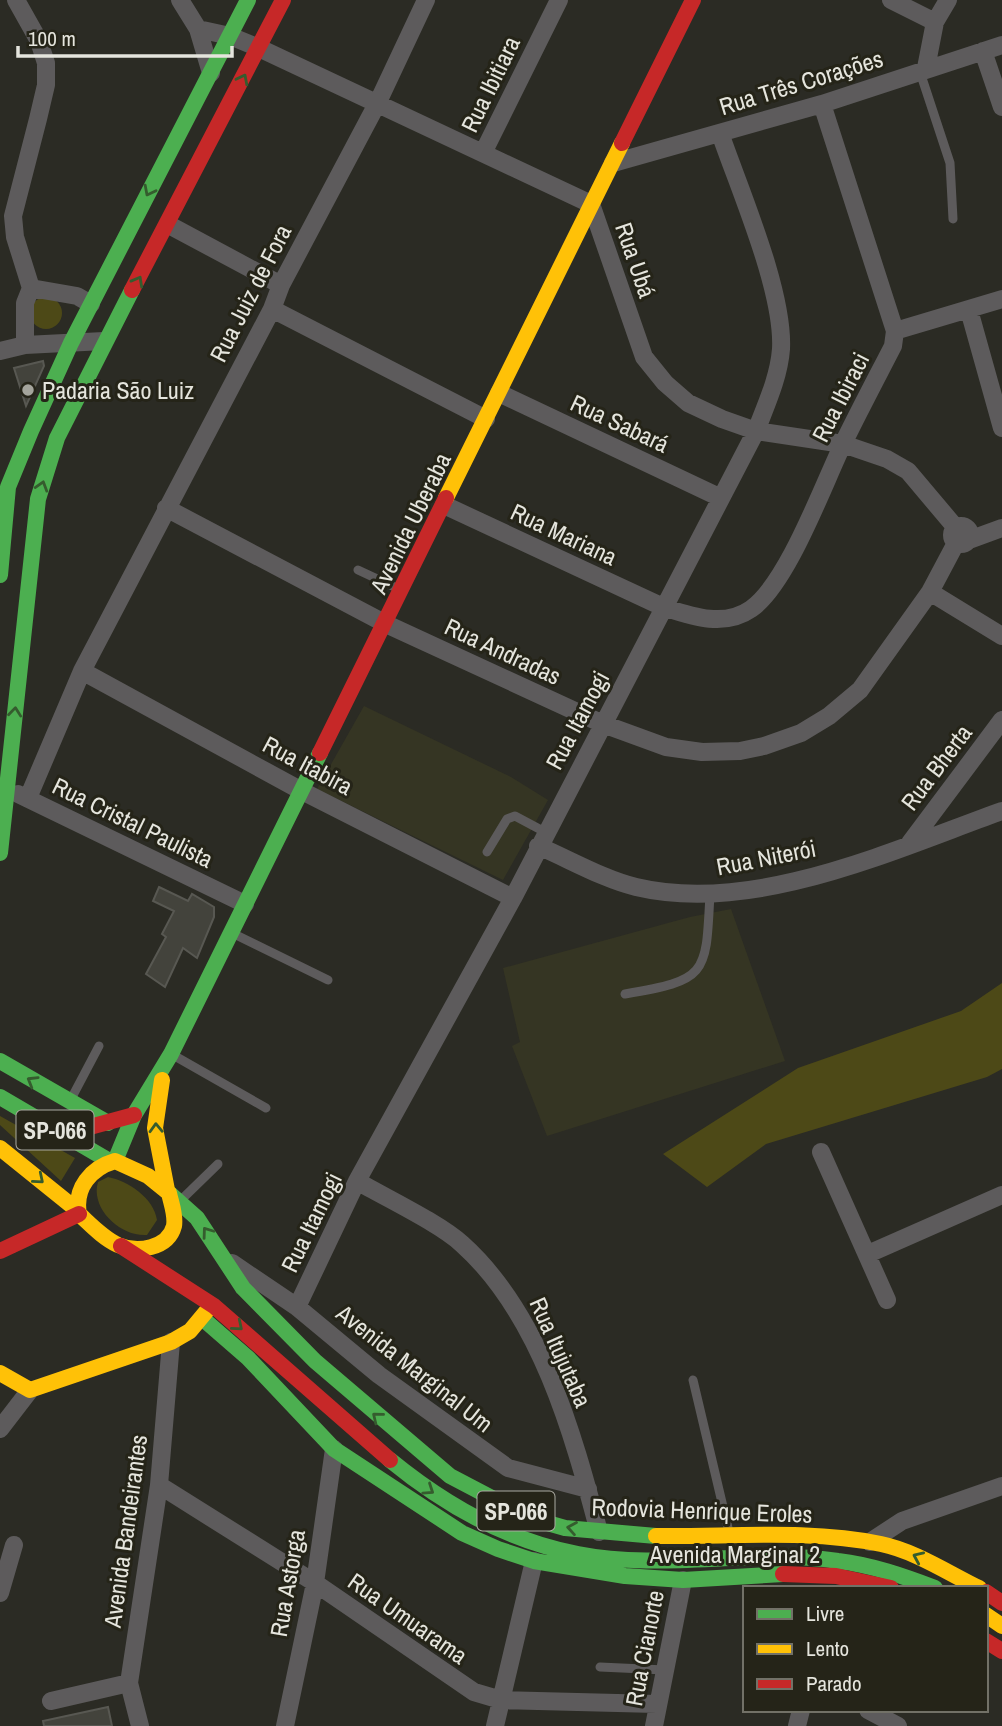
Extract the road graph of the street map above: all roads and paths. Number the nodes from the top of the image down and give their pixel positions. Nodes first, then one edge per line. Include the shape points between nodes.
1 (16, 0) edge
2 (180, 0) edge
3 (248, 0) edge
4 (283, 0) edge
5 (426, 0) edge
6 (559, 0) edge
7 (693, 0) edge
8 (891, 0) edge
9 (948, 0) edge
10 (935, 22) junction
11 (198, 29) junction
12 (230, 36) junction
13 (1002, 45) edge
14 (259, 48) junction
15 (983, 51) junction
16 (923, 69) junction
17 (211, 73) junction
18 (378, 102) junction
19 (822, 104) junction
20 (1002, 107) edge
21 (720, 133) junction
22 (171, 149) junction
23 (484, 151) junction
24 (613, 163) junction
25 (199, 166) junction
26 (591, 204) junction
27 (953, 219) dead end
28 (169, 225) junction
29 (281, 285) junction
30 (31, 288) junction
31 (1002, 299) edge
32 (91, 304) junction
33 (272, 309) junction
34 (969, 310) junction
35 (895, 331) junction
36 (104, 341) junction
37 (71, 343) junction
38 (26, 345) junction
39 (0, 351) edge
40 (499, 393) junction
41 (486, 419) junction
42 (1002, 428) edge
43 (756, 431) junction
44 (843, 444) junction
45 (4, 488) edge
46 (721, 498) junction
47 (444, 505) junction
48 (166, 508) junction
49 (1002, 528) edge
50 (960, 537) junction
51 (358, 570) dead end
52 (0, 575) edge
53 (402, 590) junction
54 (930, 592) junction
55 (663, 607) junction
56 (386, 624) junction
57 (1002, 636) edge
58 (82, 671) junction
59 (1002, 720) edge
60 (603, 724) junction
61 (3, 786) edge
62 (300, 790) junction
63 (28, 798) junction
64 (1002, 811) edge
65 (541, 839) junction
66 (910, 844) junction
67 (486, 852) dead end
68 (0, 853) edge
69 (710, 893) junction
70 (513, 898) junction
71 (245, 904) junction
72 (231, 932) junction
73 (328, 980) dead end
74 (625, 994) dead end
75 (99, 1046) dead end
76 (168, 1060) junction
77 (0, 1061) edge
78 (0, 1097) edge
79 (69, 1102) junction
80 (266, 1108) dead end
81 (134, 1115) junction
82 (108, 1123) junction
83 (64, 1133) junction
84 (0, 1148) edge
85 (821, 1152) dead end
86 (113, 1161) junction
87 (218, 1164) dead end
88 (357, 1181) junction
89 (172, 1195) junction
90 (1002, 1195) edge
91 (78, 1212) junction
92 (121, 1247) junction
93 (0, 1251) edge
94 (868, 1254) junction
95 (226, 1258) junction
96 (887, 1300) dead end
97 (212, 1304) junction
98 (297, 1307) junction
99 (202, 1318) junction
100 (171, 1342) junction
101 (0, 1373) edge
102 (693, 1380) dead end
103 (30, 1391) junction
104 (0, 1429) edge
105 (334, 1449) junction
106 (159, 1485) junction
107 (1002, 1486) edge
108 (588, 1489) junction
109 (599, 1532) junction
110 (730, 1537) junction
111 (870, 1542) junction
112 (14, 1545) dead end
113 (534, 1561) junction
114 (683, 1580) junction
115 (835, 1582) edge
116 (314, 1583) junction
117 (872, 1586) edge
118 (931, 1586) edge
119 (975, 1586) edge
120 (0, 1593) edge
121 (600, 1667) dead end
122 (665, 1670) junction
123 (129, 1683) junction
124 (501, 1700) junction
125 (51, 1701) dead end
126 (657, 1704) junction
127 (872, 1712) edge
128 (140, 1726) edge
129 (285, 1726) edge
130 (495, 1726) edge
131 (654, 1726) edge
132 (898, 1726) edge

1 - 30 street via 46,63 46,85 13,216
2 - 11 street
3 - 12 main road
4 - 14 main road
5 - 18 street, Rua Juiz de Fora
6 - 23 street, Rua Ibitiara
7 - 24 main road, Avenida Uberaba
8 - 10 street
9 - 10 street
10 - 16 street
11 - 12 street, Rua Ubá
11 - 17 street
12 - 14 street, Rua Ubá
12 - 17 main road
13 - 15 street, Rua Três Corações
14 - 18 street, Rua Ubá
25 -> 14 main road
15 - 16 street, Rua Três Corações
15 - 20 street
16 - 19 street, Rua Três Corações
16 - 27 lane via 950,163
17 - 22 main road
18 - 23 street, Rua Ubá
18 - 29 street, Rua Juiz de Fora
19 - 21 street, Rua Três Corações
19 - 35 street, Rua Ibiraci
21 - 24 street, Rua Três Corações
21 - 43 street, Rua Itamogi via 778,310 781,349 774,385
22 - 25 main road
22 -> 32 main road
23 - 26 street, Rua Ubá
24 - 26 main road, Avenida Uberaba
25 - 28 main road
26 - 40 main road, Avenida Uberaba
26 - 43 street, Rua Ubá via 644,357 688,402
28 - 29 street
36 -> 28 main road
29 - 33 street, Rua Juiz de Fora
30 - 32 street via 77,296
30 - 38 street via 24,303
31 - 34 street
32 - 37 main road
33 - 41 street
33 - 48 street, Rua Juiz de Fora
34 - 35 street
34 - 42 street
35 - 44 street, Rua Ibiraci via 893,346
36 - 37 street
61 -> 36 main road via 38,499 57,438
37 - 38 street
37 - 45 main road
38 - 39 street
40 - 41 main road, Avenida Uberaba
40 - 46 street, Rua Sabará
41 - 47 main road, Avenida Uberaba
43 - 44 street, Rua Ubá
43 - 46 street, Rua Itamogi
44 - 50 street, Rua Ubá via 908,471
44 - 55 street, Rua Ibiraci via 789,558 768,593 750,610 725,619 699,619
45 - 52 main road
46 - 55 street, Rua Itamogi
47 - 53 main road, Avenida Uberaba
47 - 55 street, Rua Mariana
48 - 56 street, Rua Andradas
48 - 58 street, Rua Juiz de Fora
49 - 50 street
50 - 54 street, Rua Andradas
51 - 53 lane
53 - 56 main road, Avenida Uberaba
54 - 57 street
54 - 60 street, Rua Andradas via 860,690 801,733 740,751 702,752 666,747
55 - 60 street, Rua Itamogi
56 - 60 street, Rua Andradas
56 - 62 main road, Avenida Uberaba
58 - 62 street, Rua Itabira
58 - 63 street, Rua Juiz de Fora
59 - 66 street, Rua Bherta
60 - 65 street, Rua Itamogi
61 - 63 street, Rua Cristal Paulista
61 - 68 main road
62 - 70 street, Rua Itabira
62 - 71 main road, Avenida Uberaba
63 - 71 street, Rua Cristal Paulista
64 - 66 street, Rua Niterói
65 - 67 lane via 515,816 507,820
65 - 69 street, Rua Niterói via 635,887
65 - 70 street, Rua Itamogi
66 - 69 street, Rua Niterói via 820,874
69 - 74 lane via 705,958 697,971 674,986
70 - 88 street, Rua Itamogi
71 - 72 main road, Avenida Uberaba
72 - 73 lane
72 - 76 main road, Avenida Uberaba
75 - 79 lane
76 - 80 lane
76 - 81 main road, Avenida Uberaba
89 -> 76 main road, Avenida Uberaba via 155,1128
79 -> 77 main road
78 - 83 main road, SP-066
79 - 82 main road
81 - 82 main road
81 - 86 main road, Avenida Uberaba
82 - 83 main road
83 - 86 main road, SP-066
84 -> 91 main road, SP-066
85 - 94 street
86 - 89 main road, SP-066 via 129,1166
86 - 91 main road, SP-066 via 86,1180
87 - 89 lane
88 - 98 street, Rua Itamogi
88 - 108 street, Rua Itujutaba via 461,1242 504,1288 532,1335
89 - 92 main road via 171,1236 145,1249
95 -> 89 main road, Rodovia Henrique Eroles / SP-066 via 197,1217
90 - 94 street
91 - 92 main road, SP-066
91 - 93 main road
92 - 97 main road, Rodovia Henrique Eroles / SP-066
94 - 96 street
95 - 98 street, Avenida Marginal Um
109 -> 95 main road, Rodovia Henrique Eroles / SP-066 via 530,1518 450,1476 315,1361 243,1288
97 - 99 main road
97 -> 118 main road, Rodovia Henrique Eroles / SP-066 via 397,1468 491,1527 569,1551 635,1559 757,1557 873,1564
98 - 108 street, Avenida Marginal Um via 379,1375 508,1468
99 - 100 main road
99 - 105 main road, Avenida Marginal 2 via 256,1366
100 - 103 main road
100 - 106 street, Avenida Bandeirantes
101 - 103 main road
102 - 110 lane
103 - 104 street
105 - 113 main road, Avenida Marginal 2 via 462,1533
105 - 116 street, Rua Astorga
106 - 116 street, Rua Umuarama
106 - 123 street, Avenida Bandeirantes
107 - 111 street via 902,1521
108 - 109 street, Rua Itujutaba
109 - 110 main road, Rodovia Henrique Eroles / SP-066
110 - 111 main road, Rodovia Henrique Eroles / SP-066
119 -> 111 main road, Rodovia Henrique Eroles / SP-066 via 911,1554
112 - 120 street
113 - 114 main road, Avenida Marginal 2
113 - 124 street
114 - 115 main road, Avenida Marginal 2 via 784,1574
114 - 122 street, Rua Cianorte
115 - 117 main road, Avenida Marginal 2
116 - 124 street, Rua Umuarama via 459,1684
116 - 129 street, Rua Astorga
121 - 122 lane
122 - 126 street, Rua Cianorte
123 - 125 street
123 - 128 street, Avenida Bandeirantes
124 - 126 street, Rua Umuarama
124 - 130 street
126 - 131 street, Rua Cianorte
127 - 132 street

